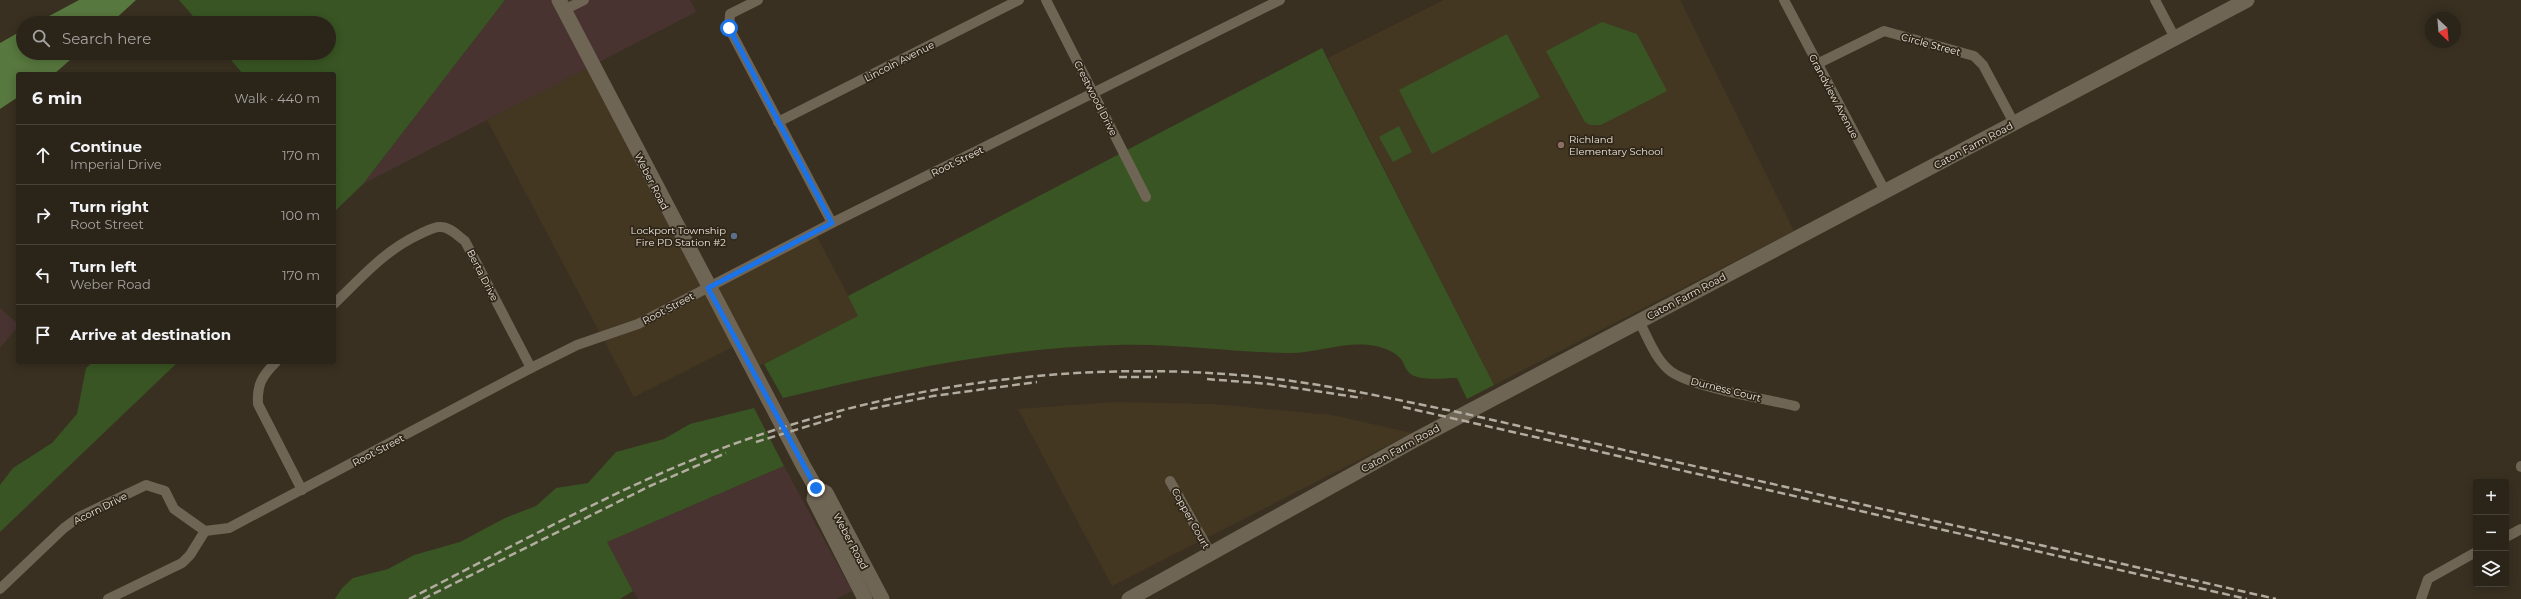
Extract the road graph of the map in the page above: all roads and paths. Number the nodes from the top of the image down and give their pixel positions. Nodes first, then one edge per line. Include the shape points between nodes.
1 (584, 0) edge
2 (758, 0) edge
3 (1019, 0) edge
4 (1046, 0) edge
5 (1280, 0) edge
6 (1784, 0) edge
7 (2155, 0) edge
8 (2247, 0) edge
9 (562, 5) edge
10 (2175, 38) junction
11 (1817, 64) junction
12 (1093, 94) junction
13 (778, 122) junction
14 (2014, 123) junction
15 (1885, 191) junction
16 (1146, 196) dead end
17 (832, 223) junction
18 (708, 288) junction
19 (336, 302) edge
20 (1639, 321) junction
21 (274, 364) edge
22 (531, 368) junction
23 (1795, 406) dead end
24 (1170, 481) dead end
25 (816, 488) junction
26 (302, 490) junction
27 (2521, 529) edge
28 (205, 531) junction
29 (2509, 535) edge
30 (1211, 554) junction
31 (2473, 554) edge
32 (0, 589) edge
33 (108, 599) edge
34 (865, 599) edge
35 (882, 599) edge
36 (1129, 599) edge
37 (2421, 599) edge

1 - 9 street
2 - 13 street via 730,14 729,28
3 - 13 street, Lincoln Avenue
4 - 12 street, Crestwood Drive
5 - 12 street, Root Street
6 - 11 street, Grandview Avenue
7 - 10 street
8 - 10 street, Caton Farm Road
9 - 18 street, Weber Road
10 - 14 street, Caton Farm Road
11 - 14 street, Circle Street via 1884,31 1974,56 1982,65
11 - 15 street, Grandview Avenue
12 - 16 street, Crestwood Drive
12 - 17 street, Root Street
13 - 17 street
14 - 15 street, Caton Farm Road
15 - 20 street, Caton Farm Road
17 - 18 street, Root Street
18 - 22 street, Root Street via 638,324 577,345
18 - 25 street, Weber Road
19 - 22 street, Berta Drive via 384,254 428,230 441,227 450,230 465,241
20 - 23 street, Durness Court via 1656,355 1670,371 1688,381
20 - 30 street, Caton Farm Road via 1411,442
21 - 26 street via 262,375 257,388 258,404
22 - 26 street, Root Street
24 - 30 street, Copper Court
25 - 34 street, Weber Road via 814,499
25 - 35 street, Weber Road via 826,493
26 - 28 street, Root Street via 229,528
27 - 29 street
28 - 32 street, Acorn Drive via 174,509 165,491 146,485 64,528
28 - 33 street via 190,555 182,562
30 - 36 street, Caton Farm Road
31 - 37 street via 2428,579

